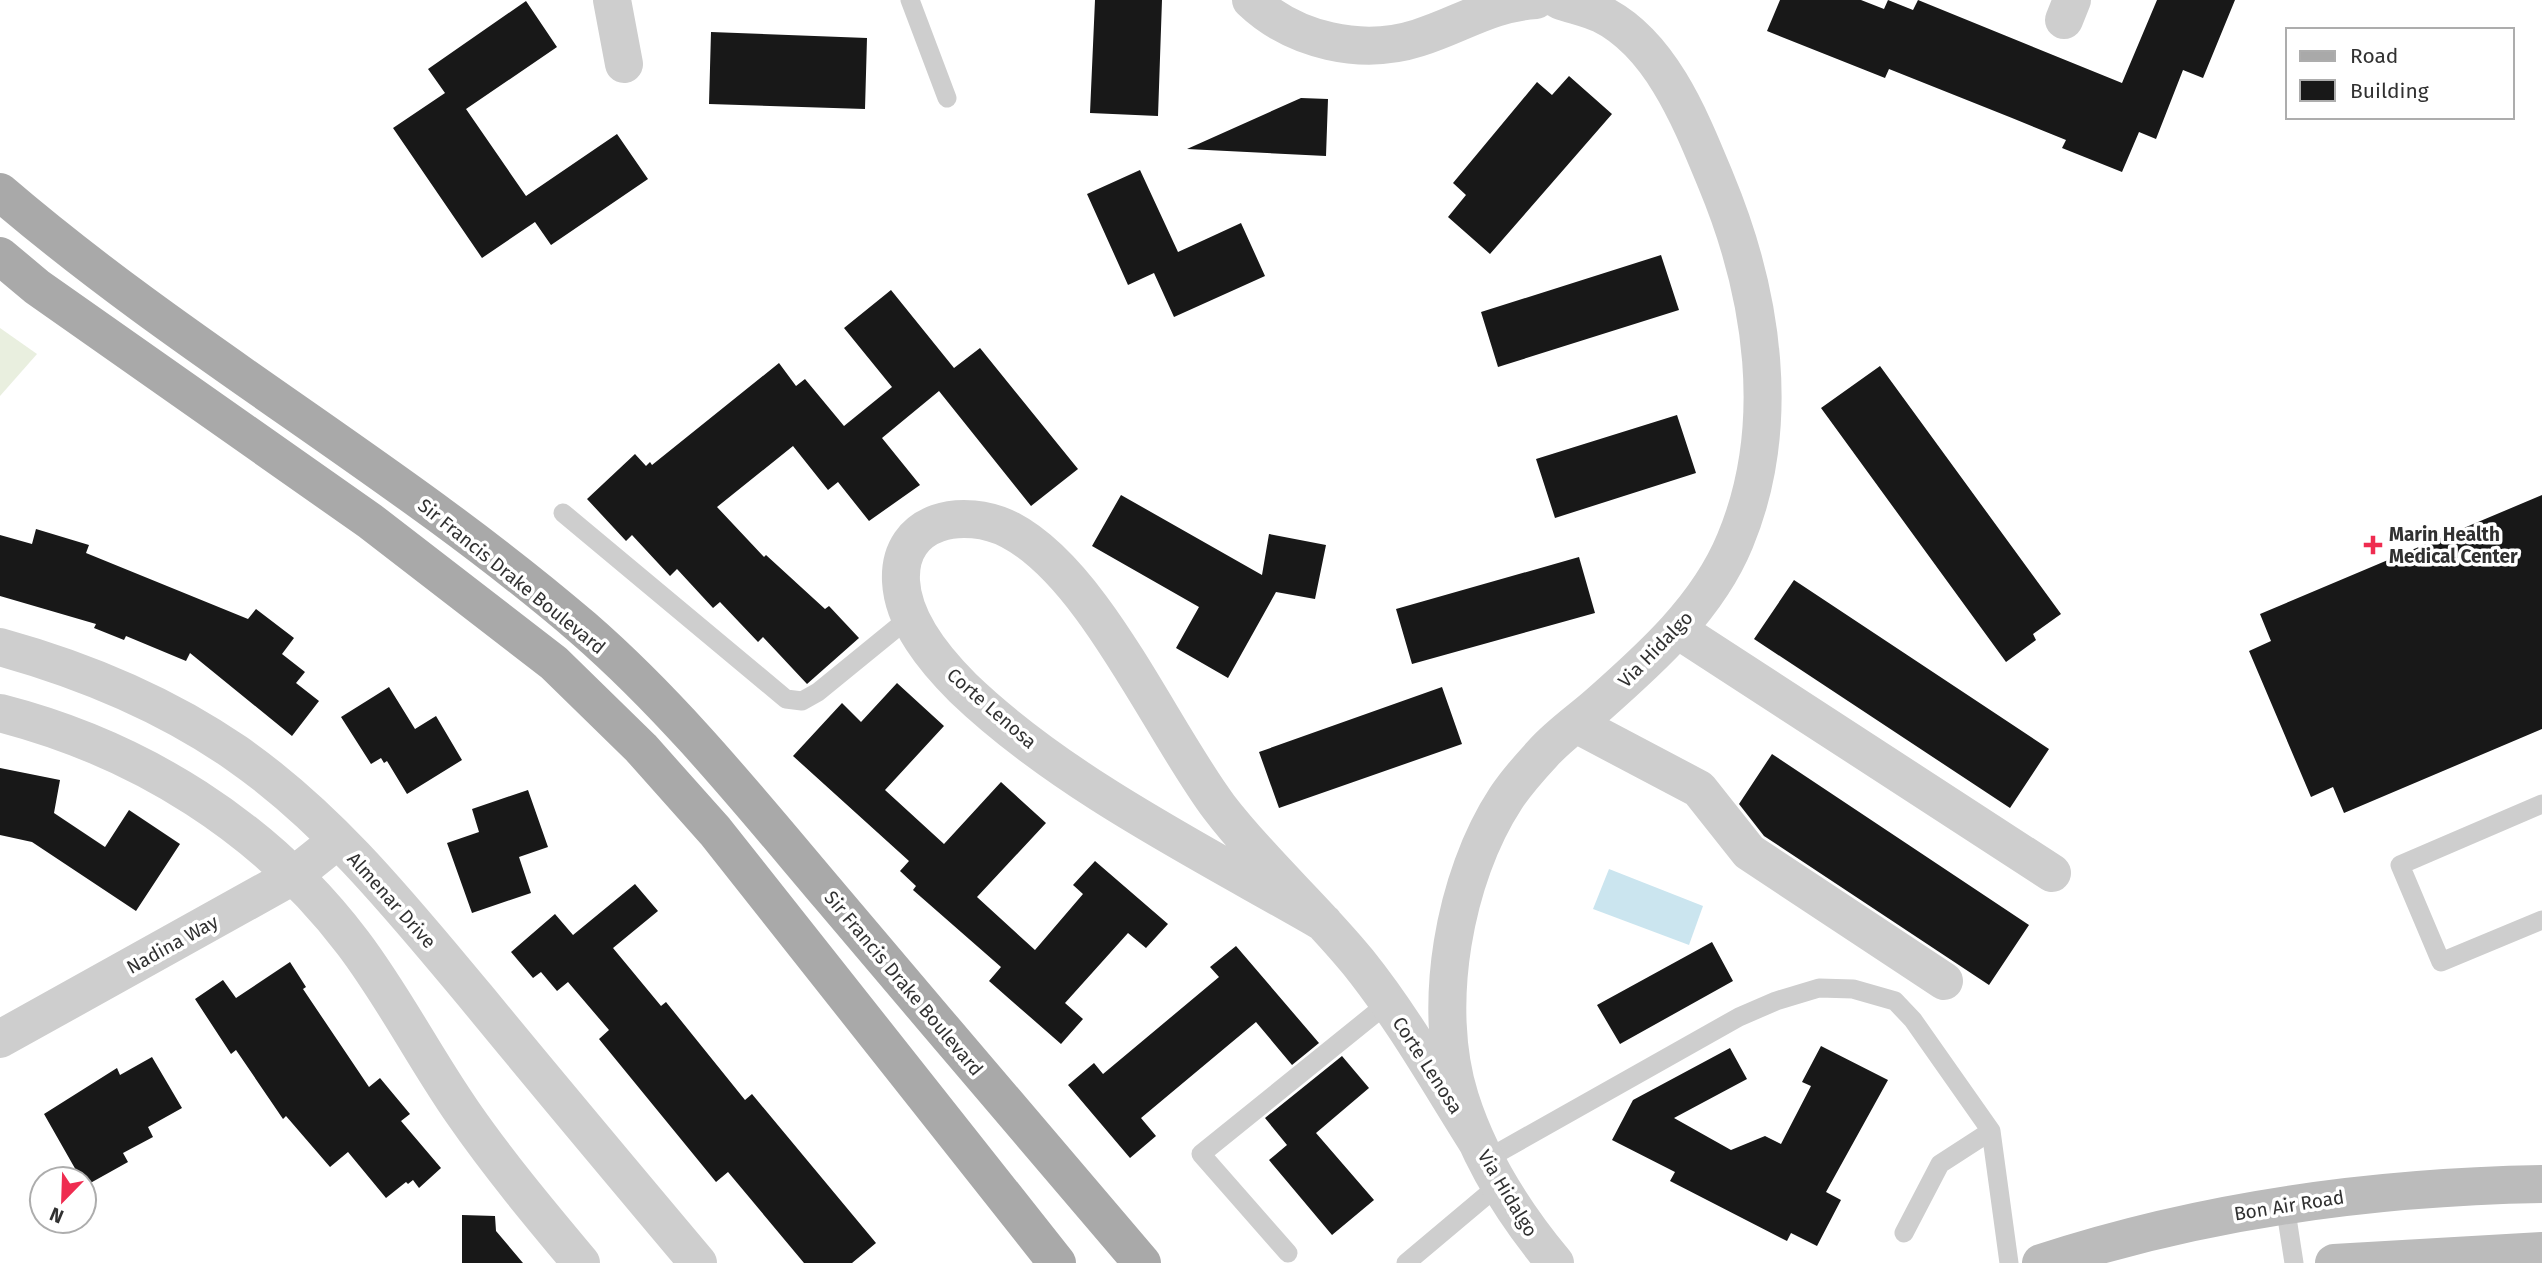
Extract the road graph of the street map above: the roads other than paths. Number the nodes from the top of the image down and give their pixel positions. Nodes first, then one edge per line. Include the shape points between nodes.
1 (612, 0) edge
2 (910, 0) edge
3 (1251, 0) edge
4 (1536, 0) edge
5 (1559, 0) edge
6 (624, 64) dead end
7 (947, 98) dead end
8 (0, 192) edge
9 (0, 256) edge
10 (563, 513) dead end
11 (910, 617) junction
12 (1678, 630) junction
13 (0, 647) edge
14 (0, 713) edge
15 (1576, 724) junction
16 (2542, 804) edge
17 (338, 840) junction
18 (2052, 873) dead end
19 (293, 876) junction
20 (2542, 920) edge
21 (1324, 923) junction
22 (1944, 981) dead end
23 (1388, 1003) junction
24 (0, 1039) edge
25 (1991, 1131) junction
26 (1488, 1162) junction
27 (2542, 1184) edge
28 (2285, 1205) junction
29 (1904, 1233) dead end
30 (2542, 1251) edge
31 (1289, 1253) dead end
32 (581, 1263) edge
33 (698, 1263) edge
34 (1057, 1263) edge
35 (1142, 1263) edge
36 (1406, 1263) edge
37 (1555, 1263) edge
38 (2010, 1263) edge
39 (2041, 1263) edge
40 (2294, 1263) edge
41 (2334, 1263) edge

1 - 6 street
2 - 7 lane
3 - 4 street via 1294,31 1336,43 1379,45 1416,39 1508,2
5 - 12 street, Via Hidalgo via 1603,15 1634,39 1673,90 1730,214 1753,296 1763,372 1753,490 1735,544
8 - 35 main road, Sir Francis Drake Boulevard via 152,312 407,492 584,629 675,717 750,802
9 - 34 main road via 37,287 370,521 554,663 641,748 715,831
10 - 11 lane via 786,699 802,701 818,692
11 - 21 street, Corte Lenosa via 930,650 962,687 1030,743 1166,833
11 - 21 street, Corte Lenosa via 901,583 902,564 917,536 929,526 963,516 996,524 1029,542 1078,591 1219,807
12 - 15 street, Via Hidalgo
12 - 18 street
13 - 17 street, Almenar Drive via 117,688 216,740
14 - 19 street via 89,742 161,775 220,813
15 - 22 street via 1699,789 1749,852
15 - 26 street, Via Hidalgo via 1546,750 1506,799 1475,858 1458,917 1448,978 1448,1036 1459,1096
16 - 20 lane via 2400,865 2441,962
17 - 19 street, Nadina Way
17 - 33 street, Almenar Drive via 399,905
19 - 24 street, Nadina Way
19 - 32 street via 353,943 477,1133
21 - 23 street, Corte Lenosa
23 - 26 street, Corte Lenosa
23 - 31 lane via 1201,1154
25 - 26 lane via 1895,1001 1853,989 1819,988 1739,1017
25 - 29 lane via 1940,1164
25 - 38 lane
26 - 36 lane
26 - 37 street, Via Hidalgo
27 - 28 main road, Bon Air Road via 2386,1191
28 - 39 main road, Bon Air Road via 2154,1230
28 - 40 lane
30 - 41 main road

